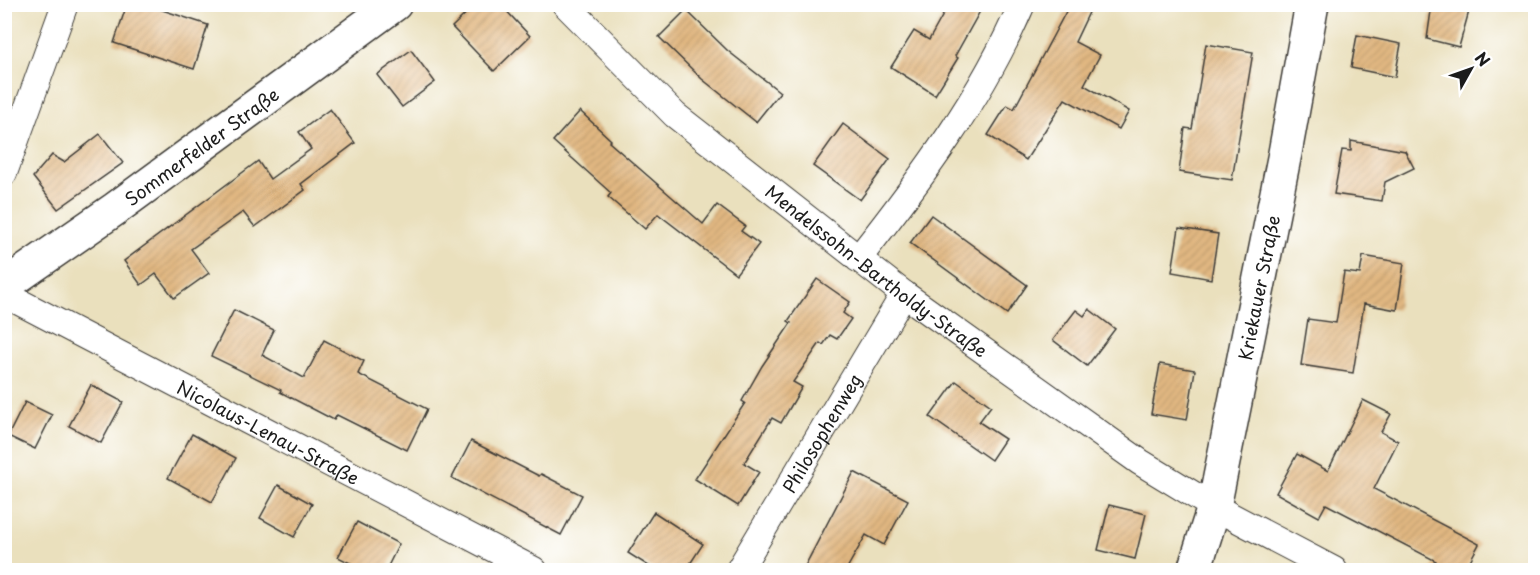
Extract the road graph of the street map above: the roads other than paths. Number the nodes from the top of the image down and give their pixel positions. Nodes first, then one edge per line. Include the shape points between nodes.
1 (65, 4) edge
2 (395, 4) edge
3 (565, 4) edge
4 (1022, 4) edge
5 (1312, 4) edge
6 (4, 173) edge
7 (858, 259) junction
8 (4, 286) edge
9 (4, 294) edge
10 (904, 294) junction
11 (1214, 507) junction
12 (534, 570) edge
13 (739, 570) edge
14 (1194, 570) edge
15 (1334, 570) edge

1 - 6 street
2 - 8 street, Sommerfelder Straße
3 - 7 street, Mendelssohn-Bartholdy-Straße via 675,115
4 - 7 street via 997,57 948,138
5 - 11 street, Kriekauer Straße
7 - 10 street, Mendelssohn-Bartholdy-Straße
9 - 12 street, Nicolaus-Lenau-Straße
10 - 11 street, Mendelssohn-Bartholdy-Straße via 1140,462
10 - 13 street, Philosophenweg
11 - 14 street, Kriekauer Straße
11 - 15 street, Mendelssohn-Bartholdy-Straße

